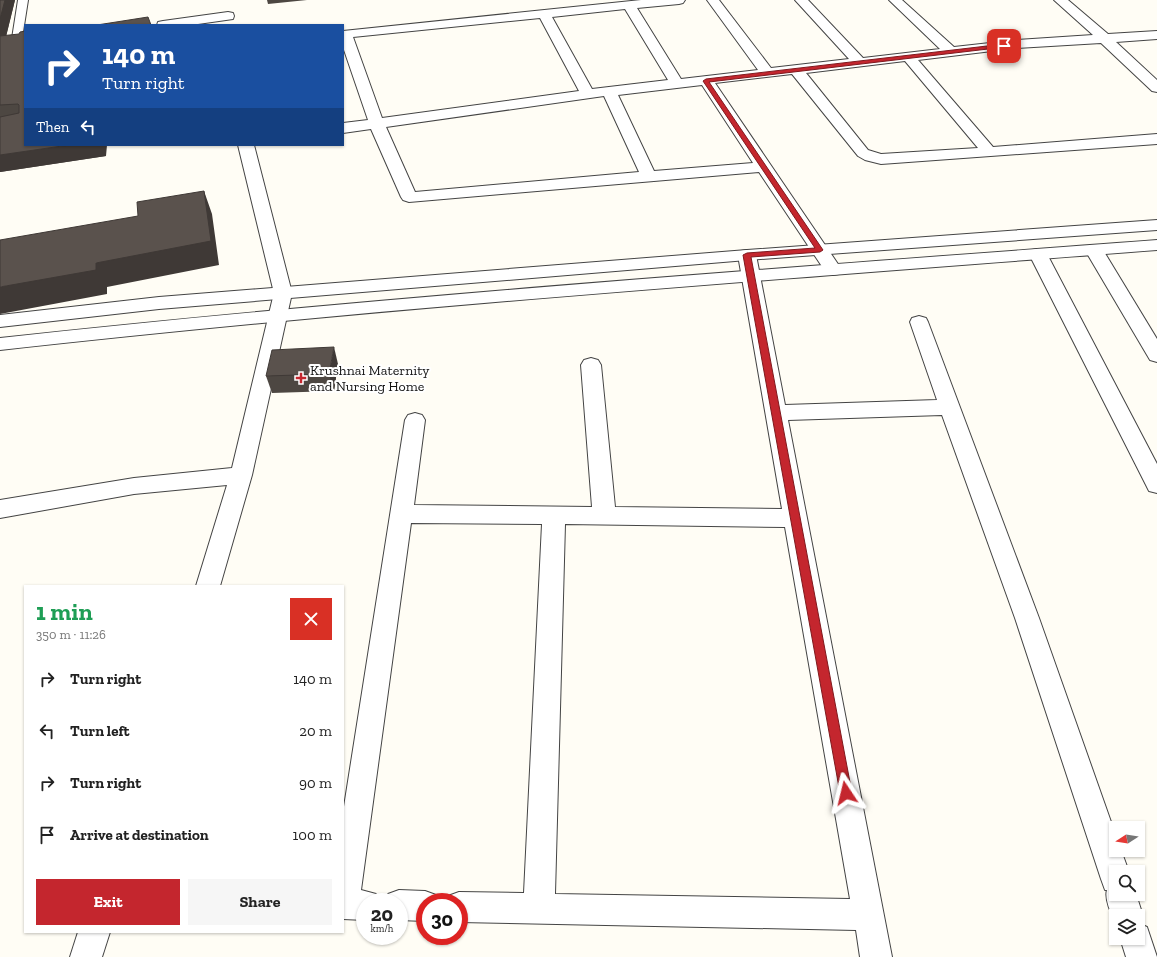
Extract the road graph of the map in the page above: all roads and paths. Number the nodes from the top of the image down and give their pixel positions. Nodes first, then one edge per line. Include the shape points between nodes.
1 (23, 0) edge
2 (679, 0) edge
3 (713, 0) edge
4 (801, 0) edge
5 (894, 0) edge
6 (1060, 0) edge
7 (629, 5) junction
8 (544, 14) junction
9 (228, 16) edge
10 (170, 24) edge
11 (1157, 35) edge
12 (1104, 38) junction
13 (16, 45) edge
14 (951, 52) junction
15 (909, 57) junction
16 (860, 62) junction
17 (796, 70) junction
18 (768, 74) junction
19 (706, 81) junction
20 (677, 84) junction
21 (1157, 88) edge
22 (609, 92) junction
23 (588, 94) junction
24 (377, 124) junction
25 (344, 128) edge
26 (1157, 139) edge
27 (246, 146) edge
28 (989, 152) junction
29 (764, 167) junction
30 (649, 176) junction
31 (1157, 225) edge
32 (1157, 245) edge
33 (820, 250) junction
34 (1094, 250) junction
35 (1038, 254) junction
36 (749, 265) junction
37 (833, 270) junction
38 (283, 293) junction
39 (278, 316) junction
40 (0, 321) edge
41 (919, 322) dead end
42 (0, 344) edge
43 (1157, 355) edge
44 (592, 365) dead end
45 (950, 407) junction
46 (776, 413) junction
47 (415, 420) dead end
48 (241, 475) junction
49 (1157, 485) edge
50 (0, 509) edge
51 (401, 514) junction
52 (554, 515) junction
53 (604, 515) junction
54 (796, 518) junction
55 (208, 585) edge
56 (1111, 865) edge
57 (351, 904) edge
58 (468, 907) edge
59 (539, 909) junction
60 (869, 915) junction
61 (94, 933) edge
62 (1138, 945) edge
63 (86, 957) edge
64 (876, 957) edge
65 (1142, 957) edge

1 - 13 lane
2 - 7 street
3 - 18 street
4 - 16 street
5 - 14 street
6 - 12 street
7 - 8 street
7 - 20 street
8 - 23 street
8 - 24 street via 345,34
9 - 10 street
11 - 12 street
12 - 14 street
12 - 21 street
14 - 15 street
15 - 16 street
15 - 28 street
16 - 17 street
17 - 18 street
17 - 28 street via 863,153 871,157 881,159
18 - 19 street
19 - 20 street
19 - 29 street
20 - 22 street
22 - 23 street
22 - 30 street
23 - 24 street
24 - 25 street
24 - 30 street via 410,198
26 - 28 street
27 - 38 street
29 - 30 street
29 - 33 street
31 - 33 street
32 - 34 street
33 - 36 street
33 - 37 street
34 - 35 street
34 - 43 street
35 - 37 street
35 - 49 street
36 - 37 street
36 - 38 street
36 - 39 street via 504,294
36 - 46 street
38 - 39 street
38 - 40 street via 159,303
39 - 42 street
39 - 48 street
41 - 45 street
44 - 53 street
45 - 46 street
45 - 56 street via 1027,618
46 - 54 street
47 - 51 street
48 - 50 street via 134,486
48 - 55 street
51 - 52 street
51 - 57 street
52 - 53 street
52 - 59 street
53 - 54 street
54 - 60 street
58 - 59 street
59 - 60 street
60 - 64 street
61 - 63 street
62 - 65 street

